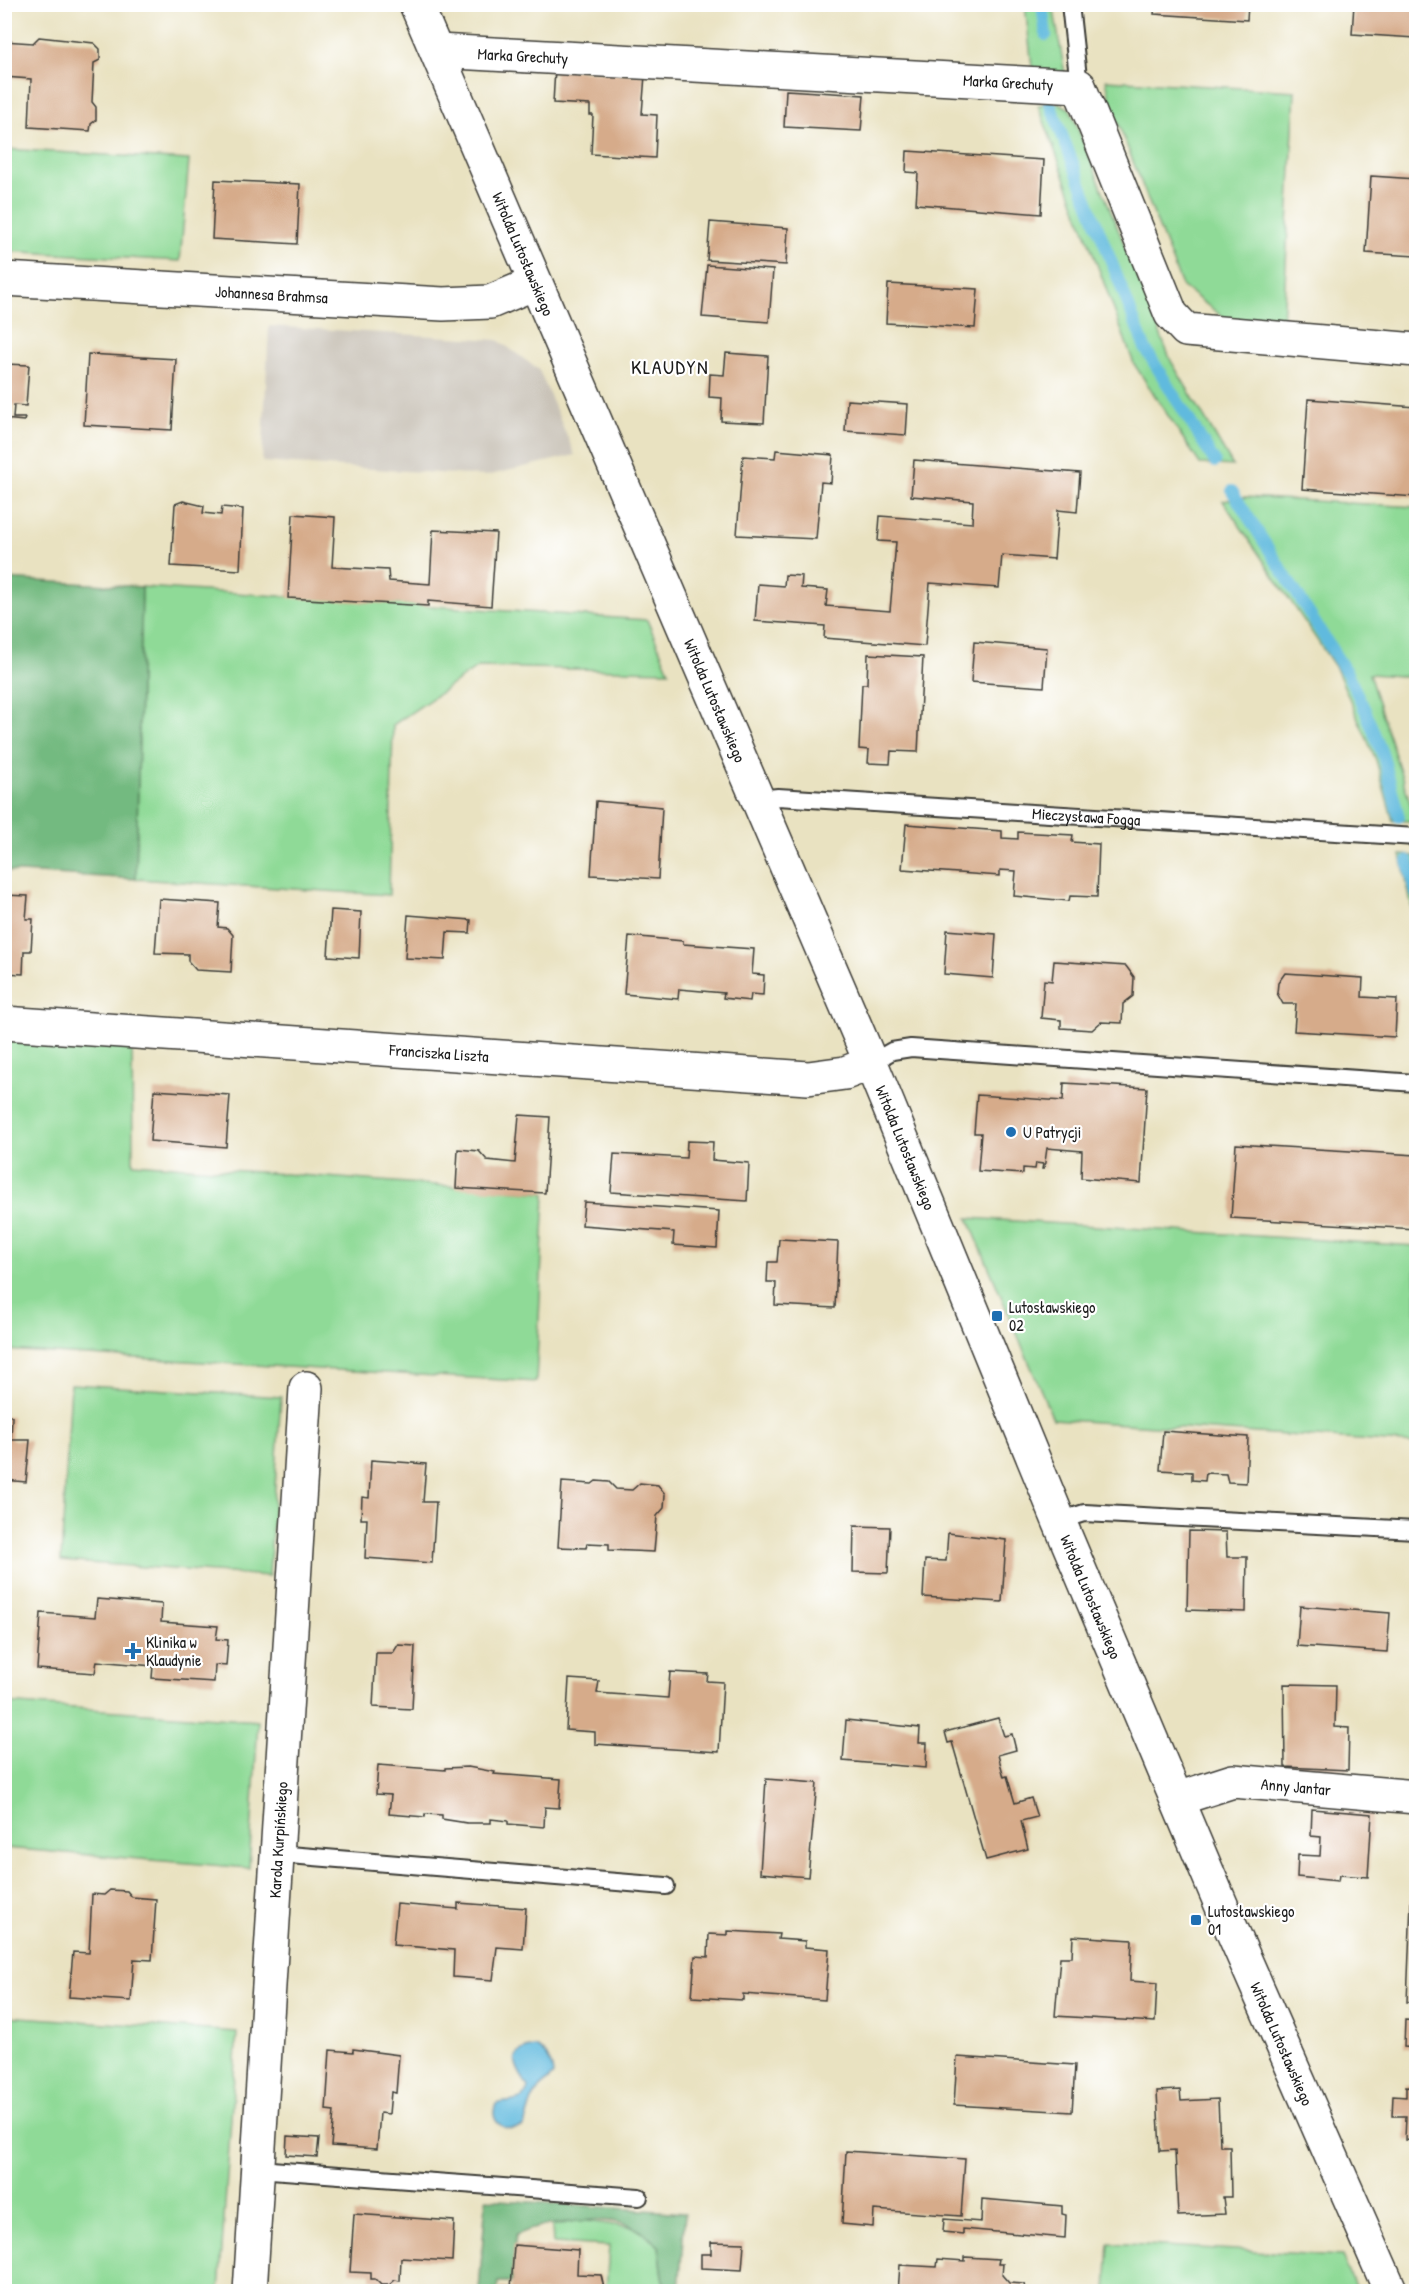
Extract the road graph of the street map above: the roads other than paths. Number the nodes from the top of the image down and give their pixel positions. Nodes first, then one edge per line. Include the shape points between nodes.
1 (416, 4) edge
2 (1070, 4) edge
3 (437, 51) junction
4 (1079, 86) junction
5 (4, 279) edge
6 (535, 283) junction
7 (1416, 350) edge
8 (759, 799) junction
9 (1416, 837) edge
10 (4, 1023) edge
11 (871, 1063) junction
12 (1416, 1083) edge
13 (306, 1388) dead end
14 (1059, 1521) junction
15 (1416, 1530) edge
16 (1416, 1797) edge
17 (1177, 1799) junction
18 (277, 1854) junction
19 (666, 1886) dead end
20 (257, 2169) junction
21 (639, 2197) dead end
22 (250, 2292) edge
23 (1391, 2292) edge

1 - 3 street, Witolda Lutosławskiego
2 - 4 lane
3 - 4 street, Marka Grechuty
3 - 6 street, Witolda Lutosławskiego
4 - 7 street via 1170,314 1186,330
5 - 6 street, Johannesa Brahmsa via 460,304 490,303
6 - 8 street, Witolda Lutosławskiego
8 - 9 lane, Mieczysława Fogga via 778,797
8 - 11 street, Witolda Lutosławskiego
10 - 11 street, Franciszka Liszta via 808,1078 845,1073
11 - 12 lane via 892,1051 911,1048
11 - 14 street, Witolda Lutosławskiego
13 - 18 street, Karola Kurpińskiego
14 - 15 lane via 1084,1513
14 - 17 street, Witolda Lutosławskiego
16 - 17 street, Anny Jantar via 1233,1781
17 - 23 street, Witolda Lutosławskiego
18 - 19 lane
18 - 20 street, Karola Kurpińskiego
20 - 21 lane
20 - 22 street, Karola Kurpińskiego

